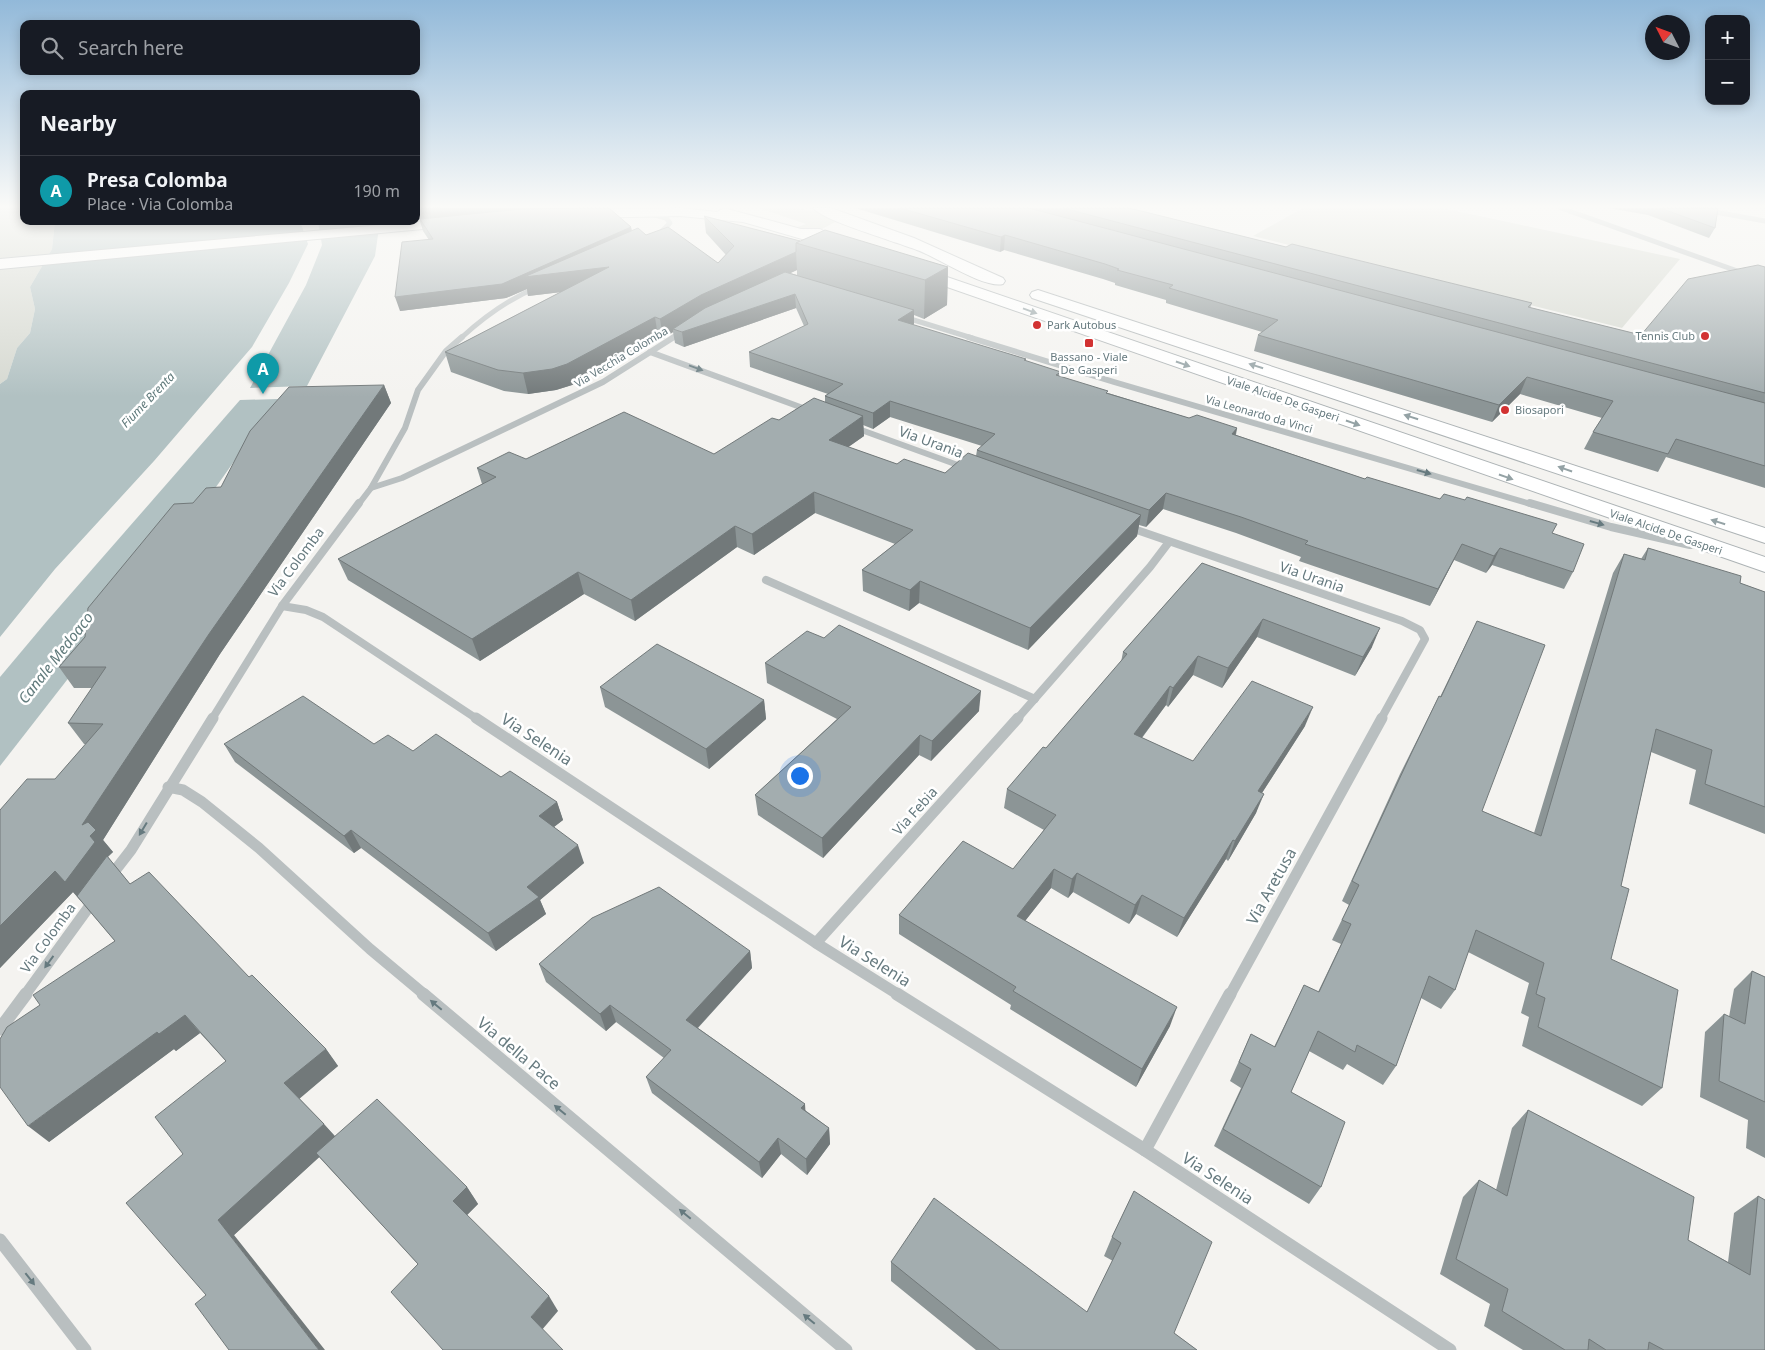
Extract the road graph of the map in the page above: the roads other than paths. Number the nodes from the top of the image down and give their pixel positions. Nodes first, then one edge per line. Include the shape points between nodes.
1 (916, 271) edge
2 (971, 271) edge
3 (1737, 271) edge
4 (1765, 281) edge
5 (546, 283) edge
6 (894, 314) edge
7 (689, 327) edge
8 (650, 352) junction
9 (819, 414) edge
10 (846, 424) edge
11 (975, 471) edge
12 (371, 488) junction
13 (1123, 526) edge
14 (1765, 536) edge
15 (1169, 542) junction
16 (1732, 554) junction
17 (1765, 565) edge
18 (766, 580) dead end
19 (282, 606) junction
20 (1425, 639) joint
21 (1036, 699) junction
22 (168, 787) junction
23 (816, 943) junction
24 (0, 1029) edge
25 (1145, 1150) junction
26 (0, 1240) edge
27 (85, 1350) edge
28 (846, 1350) edge
29 (1450, 1350) edge

1 -> 16 main road, Viale Alcide De Gasperi
14 -> 2 main road, Viale Alcide De Gasperi
3 - 4 street
5 - 12 street, Via Colomba via 484,316 446,351 418,390 405,428
6 -> 16 street, Via Leonardo da Vinci via 1114,382 1611,527
7 - 8 street, Via Vecchia Colomba
8 -> 9 street
8 - 12 street, Via Vecchia Colomba via 603,382 552,407 402,478
10 - 11 street, Via Urania
12 - 19 street, Via Colomba
13 - 15 street, Via Urania
15 - 20 street, Via Urania via 1402,621 1420,630
15 - 21 street, Via Febia
16 - 17 main road, Viale Alcide De Gasperi
18 - 21 street
19 - 22 street, Via Colomba
19 - 23 street, Via Selenia via 323,617
20 - 25 street, Via Aretusa
21 - 23 street, Via Febia
22 -> 24 street, Via Colomba via 130,850
28 -> 22 street, Via della Pace via 370,949 259,848 202,802 183,790
23 - 25 street, Via Selenia
25 - 29 street, Via Selenia
26 -> 27 street

